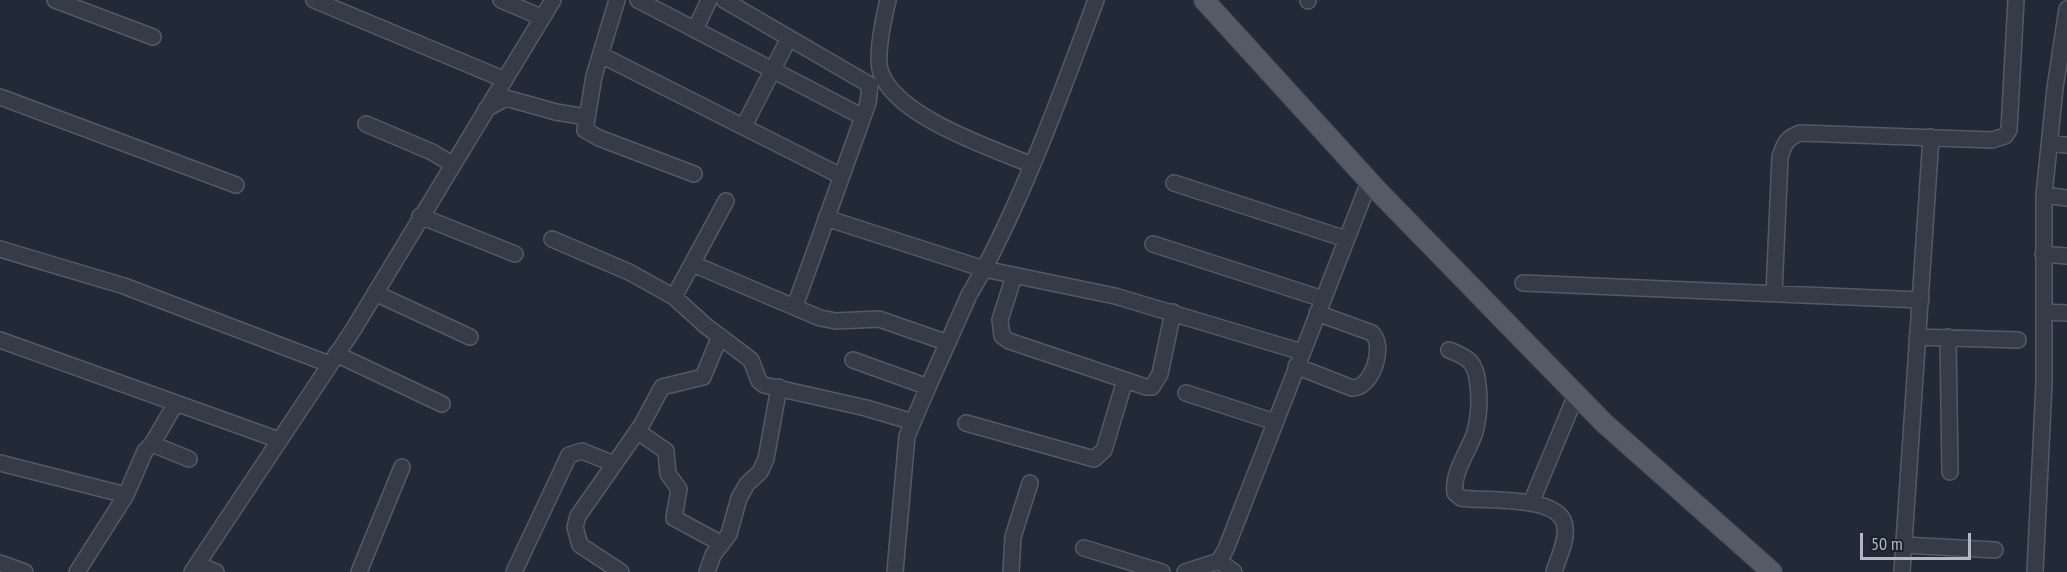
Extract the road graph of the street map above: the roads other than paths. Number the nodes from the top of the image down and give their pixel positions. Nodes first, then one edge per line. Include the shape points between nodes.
1 (55, 0) edge
2 (314, 0) edge
3 (501, 0) edge
4 (553, 0) edge
5 (617, 0) edge
6 (638, 0) edge
7 (709, 0) edge
8 (724, 0) edge
9 (888, 0) edge
10 (1096, 0) edge
11 (1204, 0) edge
12 (2016, 0) edge
13 (2067, 9) edge
14 (541, 17) junction
15 (695, 30) junction
16 (153, 38) dead end
17 (789, 38) junction
18 (601, 55) junction
19 (773, 70) junction
20 (503, 79) junction
21 (2061, 89) edge
22 (0, 97) edge
23 (484, 110) junction
24 (586, 117) junction
25 (863, 117) junction
26 (366, 124) dead end
27 (744, 126) junction
28 (1931, 137) junction
29 (2050, 143) junction
30 (2067, 145) edge
31 (452, 164) junction
32 (1032, 165) junction
33 (694, 174) dead end
34 (841, 176) junction
35 (1369, 182) junction
36 (1174, 183) dead end
37 (236, 185) dead end
38 (2044, 195) junction
39 (2067, 198) edge
40 (726, 201) dead end
41 (420, 216) junction
42 (826, 218) junction
43 (552, 239) dead end
44 (1346, 239) junction
45 (1153, 244) dead end
46 (0, 249) edge
47 (514, 254) dead end
48 (2043, 254) junction
49 (2067, 256) edge
50 (693, 264) junction
51 (984, 269) junction
52 (1014, 276) junction
53 (1523, 283) dead end
54 (375, 293) junction
55 (1774, 294) junction
56 (674, 297) junction
57 (1921, 300) junction
58 (795, 306) junction
59 (1320, 306) junction
60 (1173, 312) junction
61 (2044, 312) junction
62 (2067, 313) edge
63 (720, 336) junction
64 (470, 337) dead end
65 (1917, 337) junction
66 (1948, 337) junction
67 (0, 340) edge
68 (2018, 340) dead end
69 (948, 344) junction
70 (1449, 350) dead end
71 (332, 359) junction
72 (1299, 359) junction
73 (853, 360) dead end
74 (1125, 380) junction
75 (779, 387) junction
76 (928, 387) junction
77 (1186, 393) dead end
78 (1576, 395) junction
79 (176, 403) junction
80 (442, 404) dead end
81 (913, 422) junction
82 (1275, 422) junction
83 (966, 423) dead end
84 (637, 431) junction
85 (279, 440) junction
86 (152, 444) junction
87 (189, 459) dead end
88 (0, 463) edge
89 (614, 464) junction
90 (402, 467) dead end
91 (1950, 472) dead end
92 (1030, 483) dead end
93 (126, 495) junction
94 (1531, 503) junction
95 (722, 544) junction
96 (1904, 545) junction
97 (1084, 548) dead end
98 (1995, 550) dead end
99 (1219, 561) junction
100 (0, 563) edge
101 (195, 568) edge
102 (24, 572) edge
103 (77, 572) edge
104 (216, 572) edge
105 (359, 572) edge
106 (514, 572) edge
107 (621, 572) edge
108 (707, 572) edge
109 (895, 572) edge
110 (1011, 572) edge
111 (1162, 572) edge
112 (1185, 572) edge
113 (1234, 572) edge
114 (1554, 572) edge
115 (1772, 572) edge
116 (1902, 572) edge
117 (2035, 572) edge

1 - 16 street
2 - 20 street
3 - 14 street
4 - 14 street
5 - 18 street
6 - 15 street
7 - 15 street
8 - 17 street
9 - 32 street via 879,63 885,82 901,100 942,128
10 - 32 street
11 - 35 main road
12 - 28 street via 2006,136 1992,140
13 - 21 street
14 - 20 street
15 - 19 street
17 - 19 street
17 - 25 street via 870,85
18 - 24 street
18 - 27 street
19 - 25 street
19 - 27 street
20 - 23 street
21 - 29 street
22 - 37 street
23 - 24 street via 506,98
23 - 31 street
24 - 33 street via 588,134
25 - 34 street
26 - 31 street
27 - 34 street
28 - 55 street via 1791,136 1780,157
28 - 57 street
29 - 30 street
29 - 38 street
31 - 41 street
32 - 51 street
34 - 42 street
35 - 44 street
35 - 78 main road
36 - 44 street
38 - 39 street
38 - 48 street
40 - 50 street
41 - 47 street
41 - 54 street
42 - 51 street
42 - 58 street
43 - 56 street via 629,272
44 - 59 street
45 - 59 street
46 - 71 street via 124,286
48 - 49 street
48 - 61 street
50 - 56 street
50 - 58 street
51 - 52 street
51 - 69 street
52 - 60 street
52 - 74 street via 999,320 1002,336
53 - 55 street
54 - 64 street
54 - 71 street
55 - 57 street
56 - 63 street
57 - 65 street
58 - 69 street via 830,320 879,320
59 - 72 street
59 - 72 street via 1377,338 1379,350 1366,384 1352,388
60 - 72 street
60 - 74 street via 1157,381 1146,387
61 - 62 street
61 - 117 street
63 - 75 street via 751,360 759,381
63 - 84 street via 703,377 662,387
65 - 66 street
65 - 96 street
66 - 68 street
66 - 91 street
67 - 79 street
69 - 76 street
70 - 94 street via 1469,357 1475,364 1480,398 1474,433 1456,477 1455,493 1476,501
71 - 80 street
71 - 85 street
72 - 82 street
73 - 76 street
74 - 83 street via 1104,450 1094,459
75 - 81 street
75 - 95 street via 766,459 739,498 729,534
76 - 81 street
77 - 82 street
78 - 94 street
78 - 115 main road
79 - 85 street
79 - 86 street
81 - 109 street via 904,452
82 - 99 street
84 - 89 street
84 - 95 street via 666,451 668,474 679,489 674,518
85 - 101 street
86 - 87 street
86 - 93 street
88 - 93 street
89 - 106 street via 582,451 569,455
89 - 107 street via 574,527 580,545
90 - 105 street
92 - 110 street via 1013,537
93 - 103 street
94 - 114 street via 1563,517 1564,543
95 - 108 street
96 - 98 street
96 - 116 street
97 - 111 street
99 - 112 street
99 - 113 street
100 - 102 street
101 - 104 street

